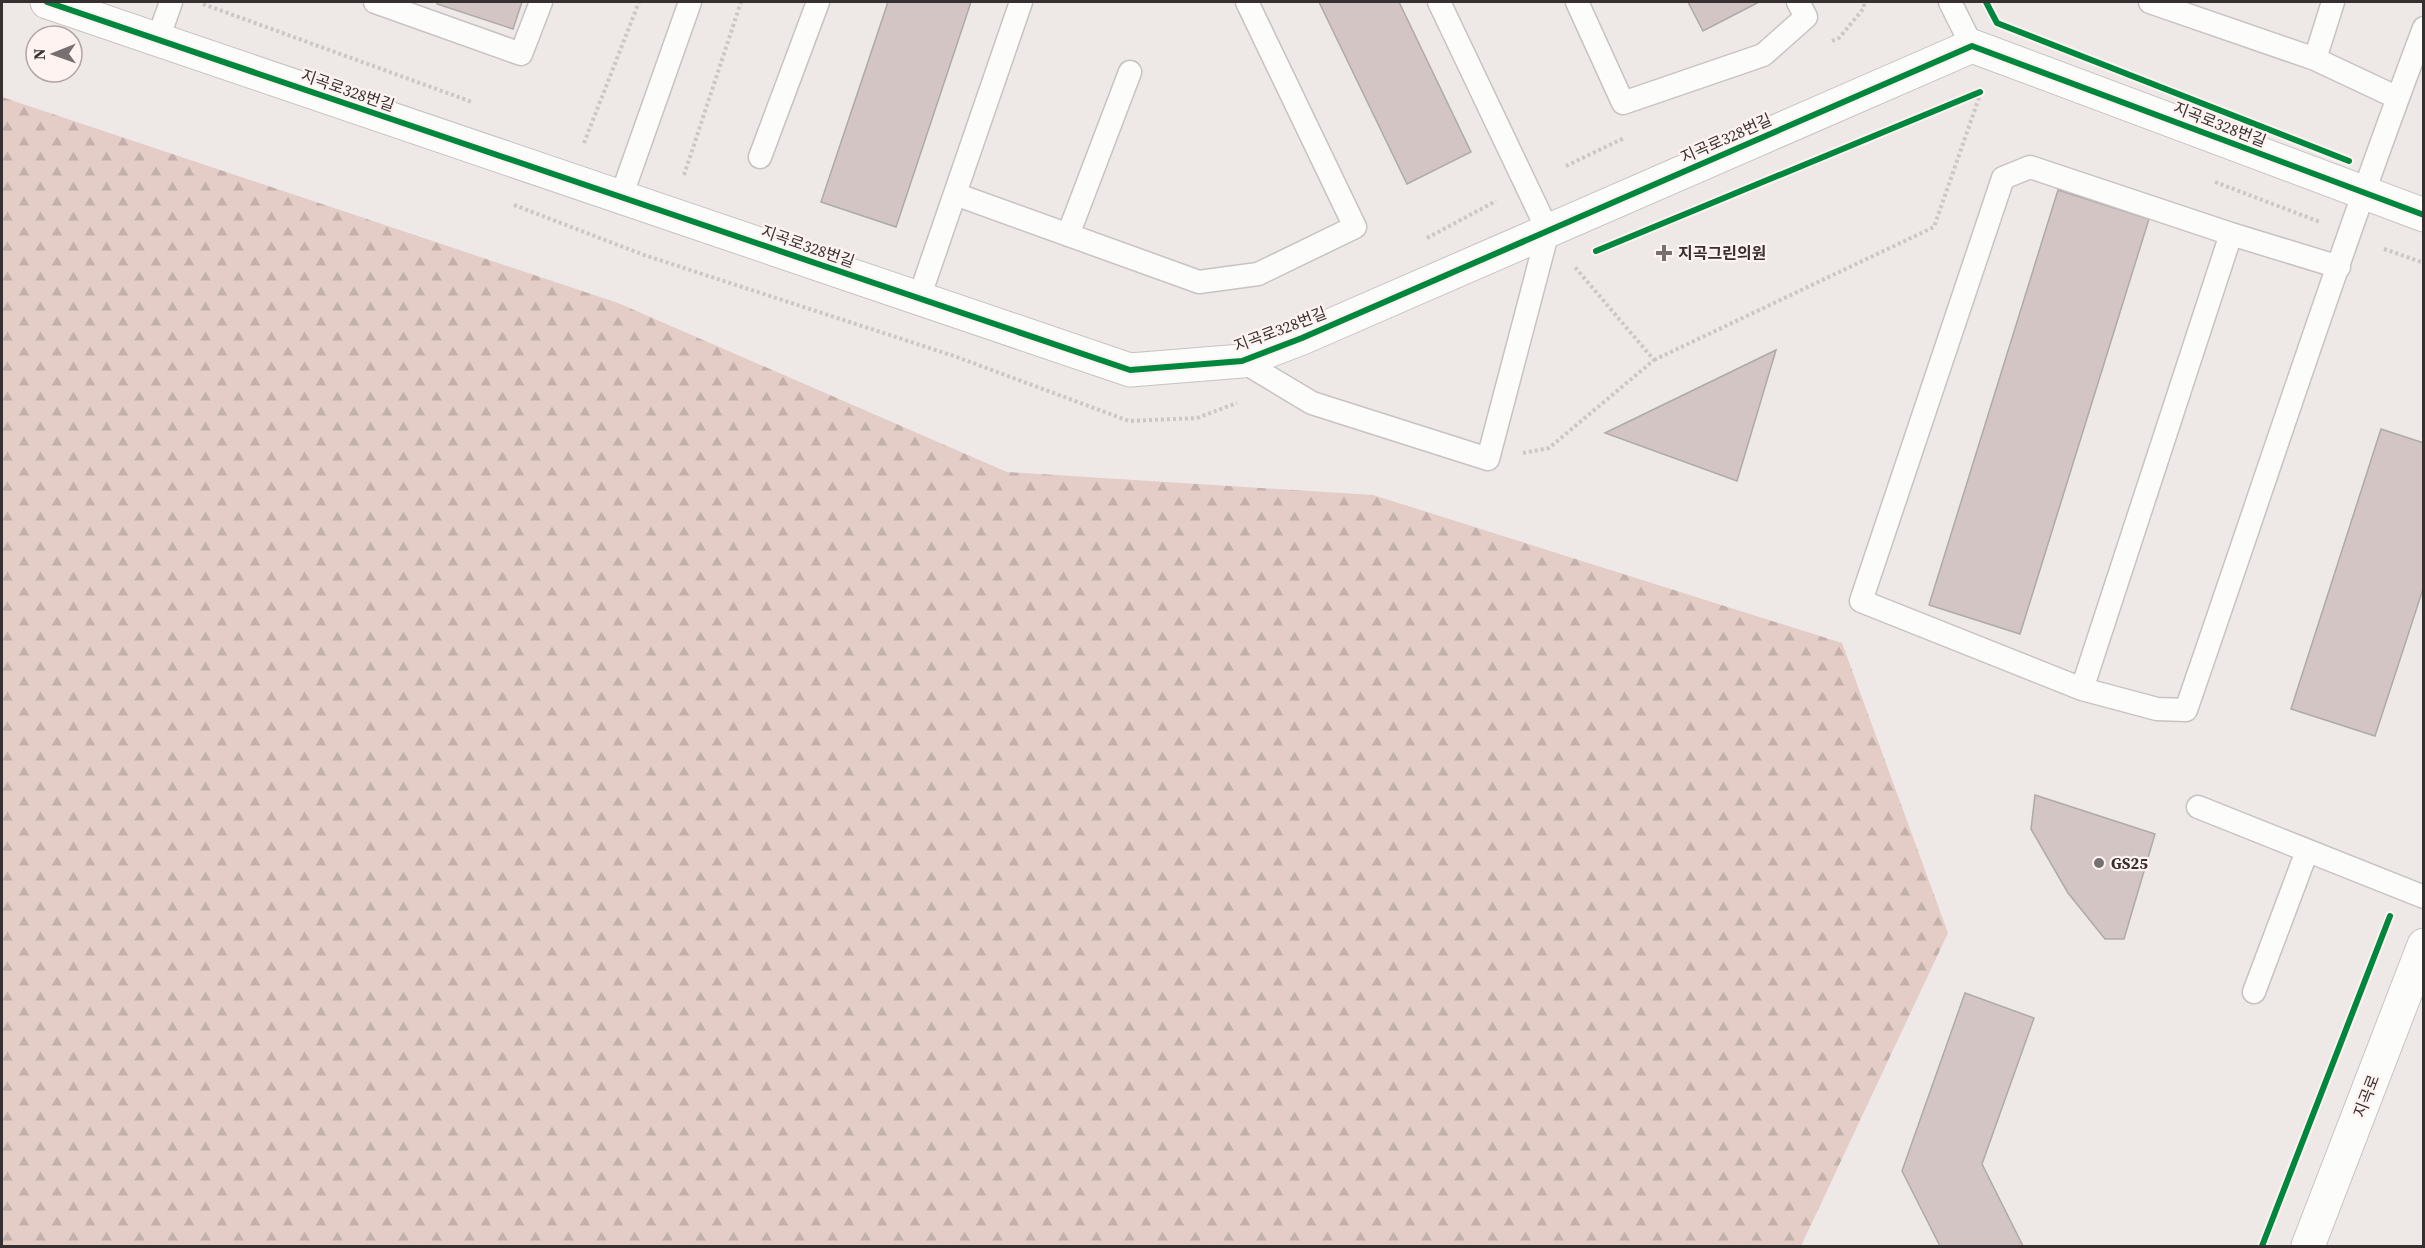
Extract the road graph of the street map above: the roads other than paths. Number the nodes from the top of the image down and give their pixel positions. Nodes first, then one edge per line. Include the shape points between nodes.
1 (47, 2) edge
2 (171, 2) edge
3 (375, 2) edge
4 (541, 2) edge
5 (690, 2) edge
6 (818, 2) edge
7 (1021, 2) edge
8 (1247, 2) edge
9 (1439, 2) edge
10 (1577, 2) edge
11 (1798, 2) edge
12 (1950, 2) edge
13 (2150, 2) edge
14 (2333, 2) edge
15 (2424, 28) edge
16 (158, 39) junction
17 (1972, 46) junction
18 (2315, 59) junction
19 (1130, 72) dead end
20 (2398, 98) junction
21 (760, 157) dead end
22 (2362, 192) junction
23 (955, 194) junction
24 (621, 197) junction
25 (2424, 215) edge
26 (1548, 231) junction
27 (2231, 234) junction
28 (1068, 235) junction
29 (2339, 267) junction
30 (919, 298) junction
31 (1242, 361) junction
32 (2082, 689) junction
33 (2198, 807) dead end
34 (2307, 850) junction
35 (2424, 897) edge
36 (2424, 945) edge
37 (2254, 992) dead end
38 (2308, 1246) edge

1 - 16 street, 지곡로328번길
2 - 16 lane
3 - 4 lane via 521,54
5 - 24 lane
6 - 21 lane
7 - 23 lane
8 - 28 lane via 1355,227 1258,274 1199,282
9 - 26 lane
10 - 11 lane via 1623,103 1763,55 1806,17
12 - 17 lane
13 - 18 lane
14 - 18 lane
15 - 20 lane
16 - 24 street, 지곡로328번길
17 - 22 street, 지곡로328번길
17 - 26 street, 지곡로328번길
18 - 20 lane
19 - 28 lane
20 - 22 lane
22 - 25 street, 지곡로328번길
22 - 29 lane
23 - 28 lane
23 - 30 lane
24 - 30 street, 지곡로328번길
26 - 31 street, 지곡로328번길
26 - 31 lane via 1488,459 1312,403
27 - 29 lane
27 - 32 lane
27 - 32 lane via 2030,167 2003,178 1861,601
29 - 32 lane via 2186,710 2157,709
30 - 31 street, 지곡로328번길 via 1130,370
33 - 34 lane
34 - 35 lane
34 - 37 lane
36 - 38 street, 지곡로

